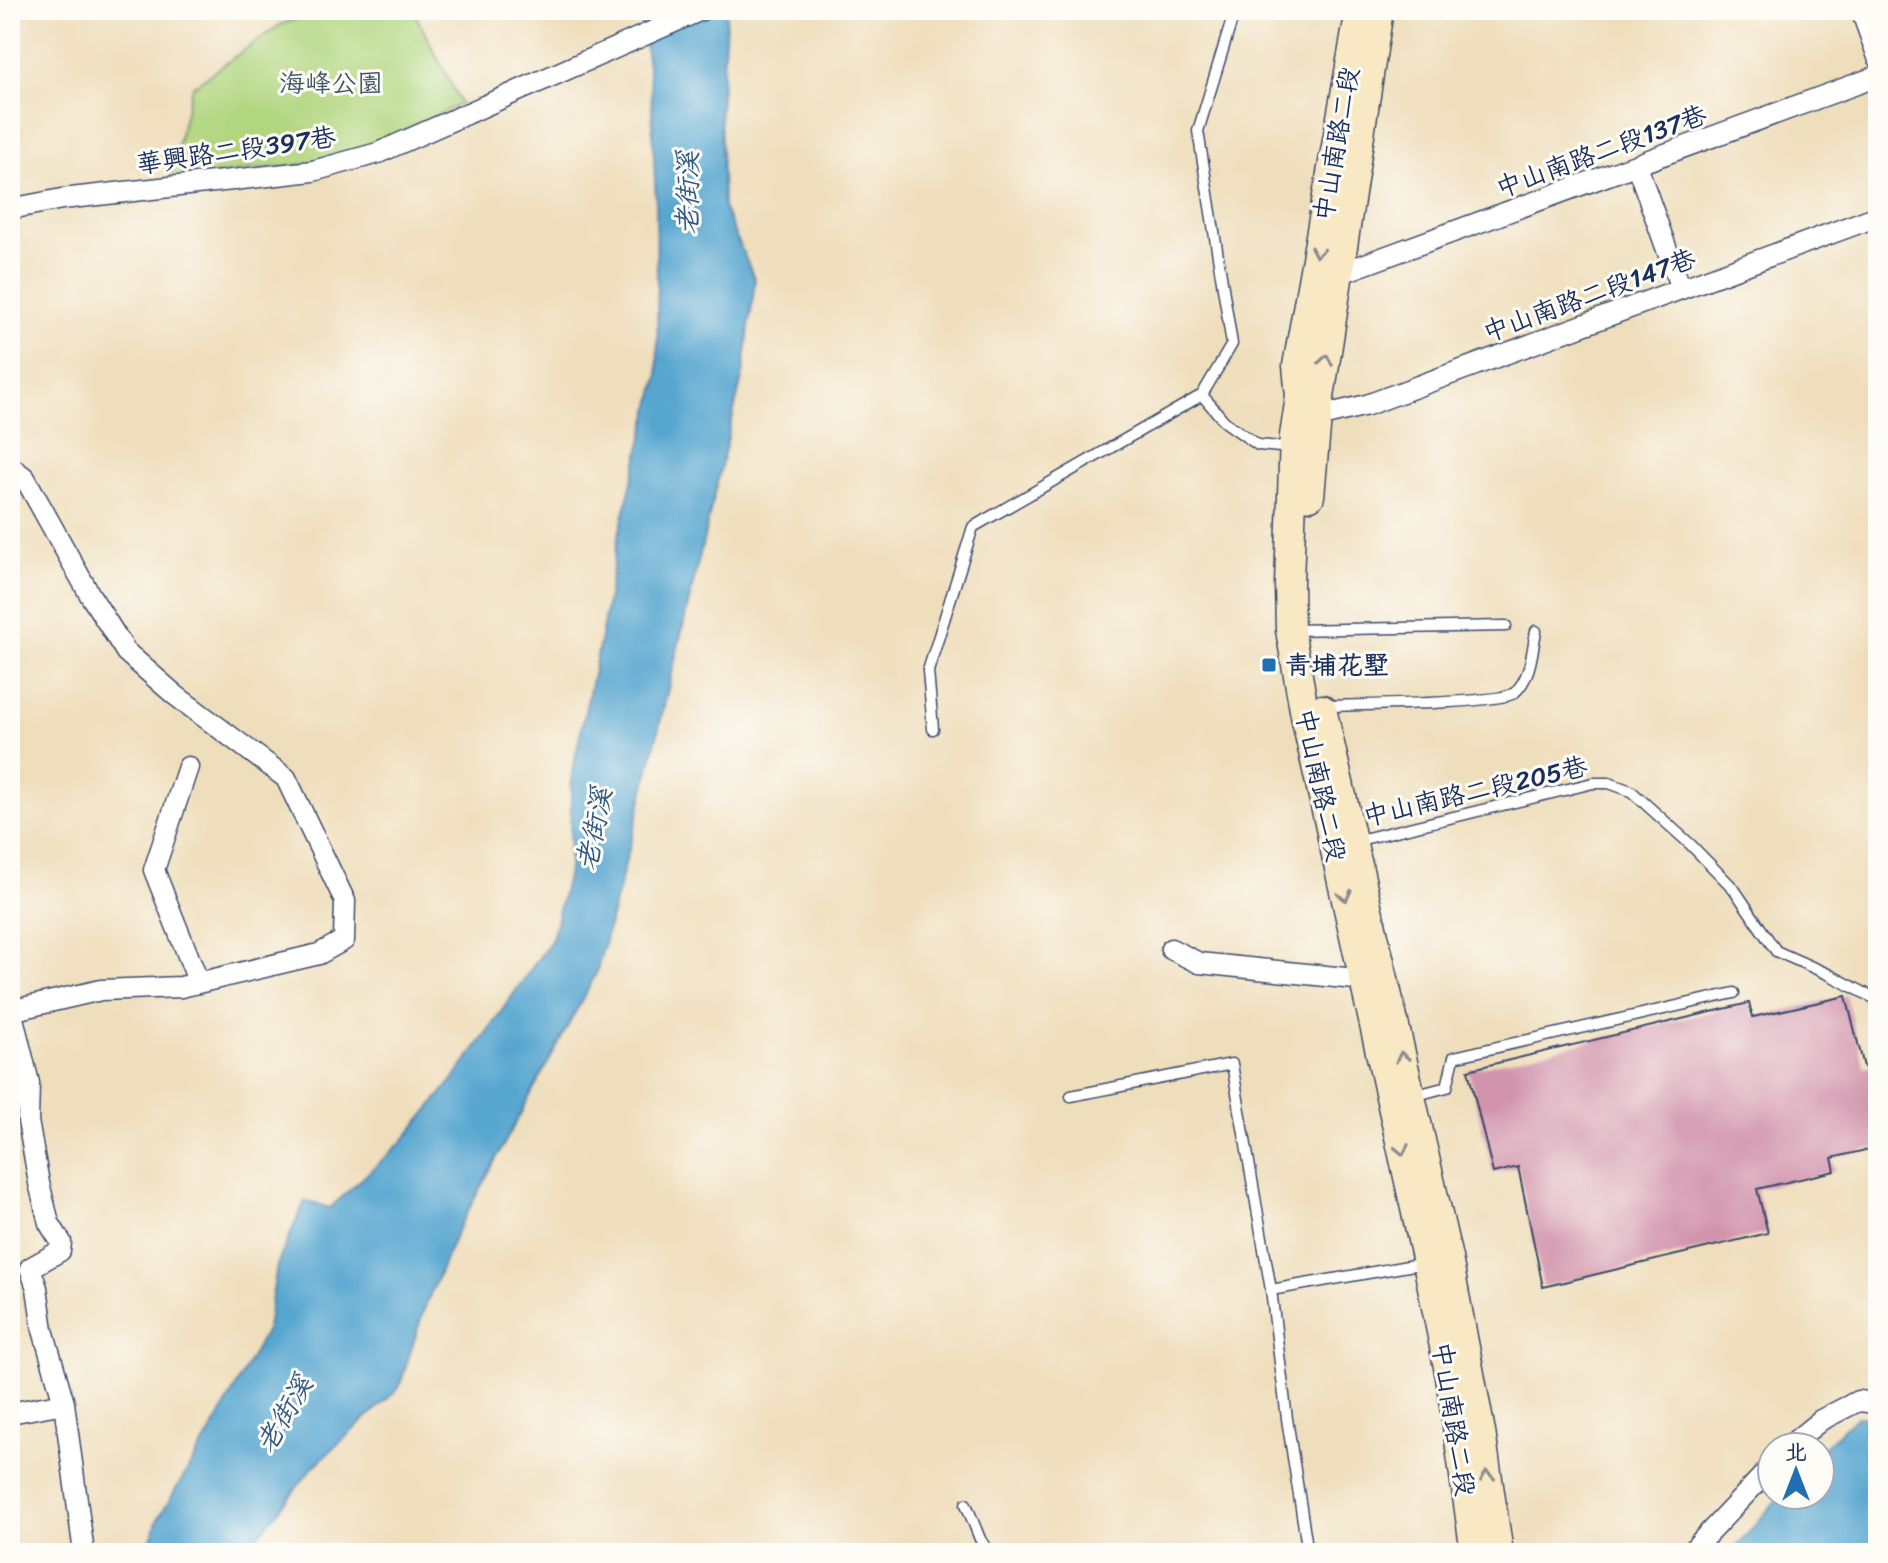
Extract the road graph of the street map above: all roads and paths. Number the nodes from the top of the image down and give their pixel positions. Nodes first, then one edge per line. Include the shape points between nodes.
1 (701, 10) edge
2 (1235, 10) edge
3 (1360, 10) edge
4 (1379, 10) edge
5 (1861, 10) edge
6 (1878, 57) edge
7 (1878, 76) edge
8 (1637, 166) junction
9 (10, 209) edge
10 (1878, 216) edge
11 (1341, 273) junction
12 (1681, 289) junction
13 (1202, 395) junction
14 (1317, 417) junction
15 (1293, 448) junction
16 (10, 466) edge
17 (1506, 626) dead end
18 (1300, 629) junction
19 (1536, 631) dead end
20 (1322, 706) junction
21 (933, 729) dead end
22 (188, 767) dead end
23 (1344, 844) junction
24 (1171, 949) dead end
25 (1365, 980) junction
26 (199, 983) junction
27 (1734, 993) dead end
28 (1878, 997) edge
29 (11, 1011) edge
30 (1071, 1096) dead end
31 (1401, 1099) junction
32 (1427, 1262) junction
33 (1271, 1290) junction
34 (64, 1403) junction
35 (1878, 1403) edge
36 (10, 1413) edge
37 (1808, 1431) edge
38 (1756, 1483) edge
39 (966, 1504) dead end
40 (1486, 1547) edge
41 (84, 1553) edge
42 (989, 1553) edge
43 (1308, 1553) edge
44 (1439, 1553) edge
45 (1690, 1553) edge

1 - 9 street, 華興路二段397巷 via 378,153 313,171
2 - 13 lane via 1198,131 1232,344
3 -> 15 main road, 中山南路二段 via 1297,366 1300,397
4 - 11 main road, 中山南路二段
5 - 6 street
7 - 8 street, 中山南路二段137巷
8 - 11 street, 中山南路二段137巷
8 - 12 street
10 - 12 street, 中山南路二段147巷
14 -> 11 main road, 中山南路二段
12 - 14 street, 中山南路二段147巷 via 1367,405
13 - 15 lane via 1225,422 1258,445
13 - 21 lane via 973,527 928,671
14 - 18 main road, 中山南路二段
15 - 18 main road, 中山南路二段 via 1289,584
16 - 26 street via 25,478 126,652 286,778 345,901 344,940 319,954
17 - 18 lane
18 - 20 main road, 中山南路二段
18 - 23 main road, 中山南路二段 via 1306,721
19 - 20 lane via 1525,682 1511,696
20 - 23 main road, 中山南路二段
22 - 26 street via 154,870
23 -> 25 main road, 中山南路二段
23 - 28 lane, 中山南路二段205巷 via 1609,783 1631,791 1690,844 1734,889 1776,951
31 -> 23 main road, 中山南路二段
24 - 25 street via 1199,963
25 - 31 main road, 中山南路二段
26 - 29 street via 101,990
27 - 31 lane via 1454,1057 1447,1087
29 - 34 street via 29,1083 28,1121 39,1183 49,1223 61,1242 60,1251 30,1268
30 - 33 lane via 1232,1064
31 -> 32 main road, 中山南路二段
40 -> 31 main road, 中山南路二段 via 1481,1432 1448,1258
32 - 33 lane
32 - 40 main road, 中山南路二段
33 - 43 lane
34 - 36 street
34 - 41 street
35 - 37 street via 1858,1401
38 - 45 street
39 - 42 lane
40 - 44 lane

